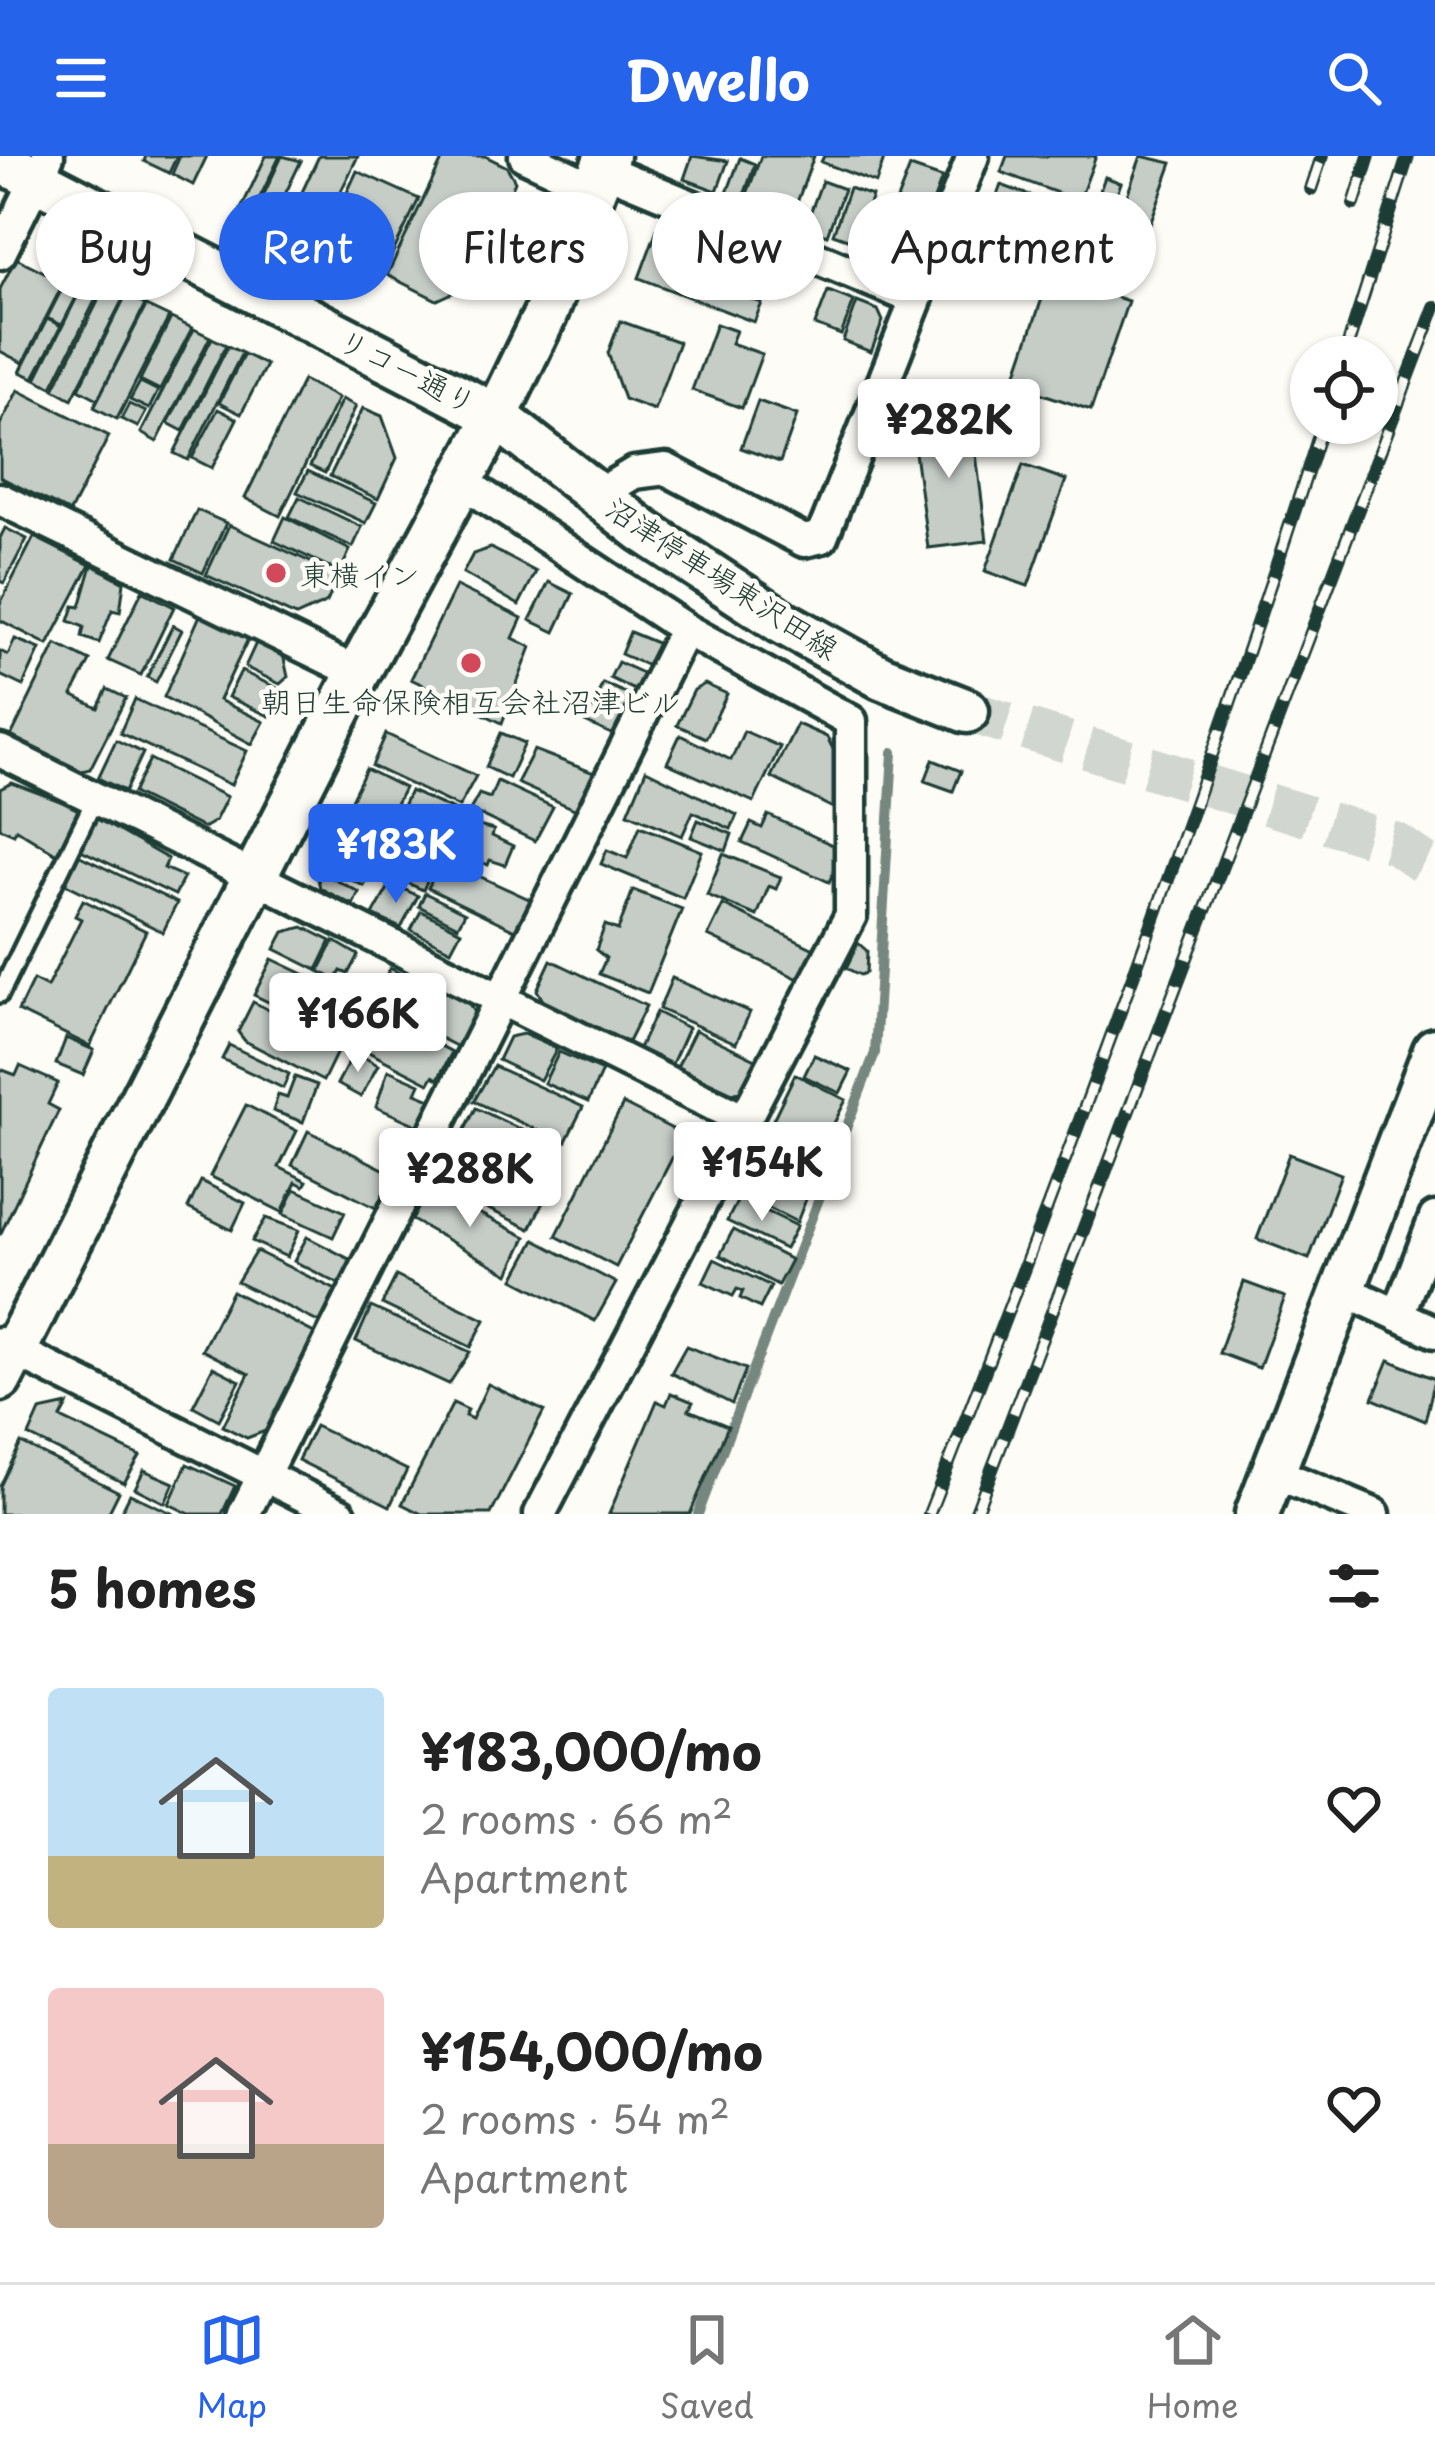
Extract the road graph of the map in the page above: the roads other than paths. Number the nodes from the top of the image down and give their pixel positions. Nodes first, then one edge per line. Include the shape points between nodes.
1 (525, 156) edge
2 (973, 156) edge
3 (28, 165) edge
4 (601, 171) edge
5 (958, 192) edge
6 (0, 253) edge
7 (848, 271) edge
8 (913, 300) edge
9 (496, 416) junction
10 (460, 480) junction
11 (598, 495) junction
12 (0, 499) edge
13 (685, 629) junction
14 (358, 673) junction
15 (967, 711) tunnel mouth
16 (0, 751) edge
17 (95, 799) junction
18 (253, 878) junction
19 (0, 994) edge
20 (500, 1000) junction
21 (1435, 1050) edge
22 (744, 1120) junction
23 (1435, 1218) edge
24 (1346, 1291) junction
25 (1397, 1315) junction
26 (1435, 1332) edge
27 (5, 1357) edge
28 (1274, 1472) junction
29 (263, 1474) junction
30 (244, 1514) edge
31 (340, 1514) edge
32 (541, 1514) edge
33 (1257, 1514) edge
34 (1374, 1514) edge

1 - 4 street
2 - 5 street
3 - 6 street
3 - 9 street, リコー通り
4 - 7 street
4 - 9 street
8 - 11 street via 822,537 804,541 666,469 634,473
9 - 10 street
9 - 11 street, 沼津停車場東沢田線
10 - 13 street
10 - 14 street
11 - 15 street, 沼津停車場東沢田線 via 782,622 881,677
12 - 14 street
13 - 20 street
13 - 22 street via 850,721 851,915
14 - 18 street
16 - 17 street
17 - 18 street
17 - 19 lane
18 - 20 street
18 - 27 street
20 - 22 street
20 - 29 street
21 - 24 street
22 - 32 street
23 - 25 street
24 - 25 street
24 - 28 street
25 - 26 street
27 - 29 street
28 - 33 street
28 - 34 street
29 - 30 street
29 - 31 street

